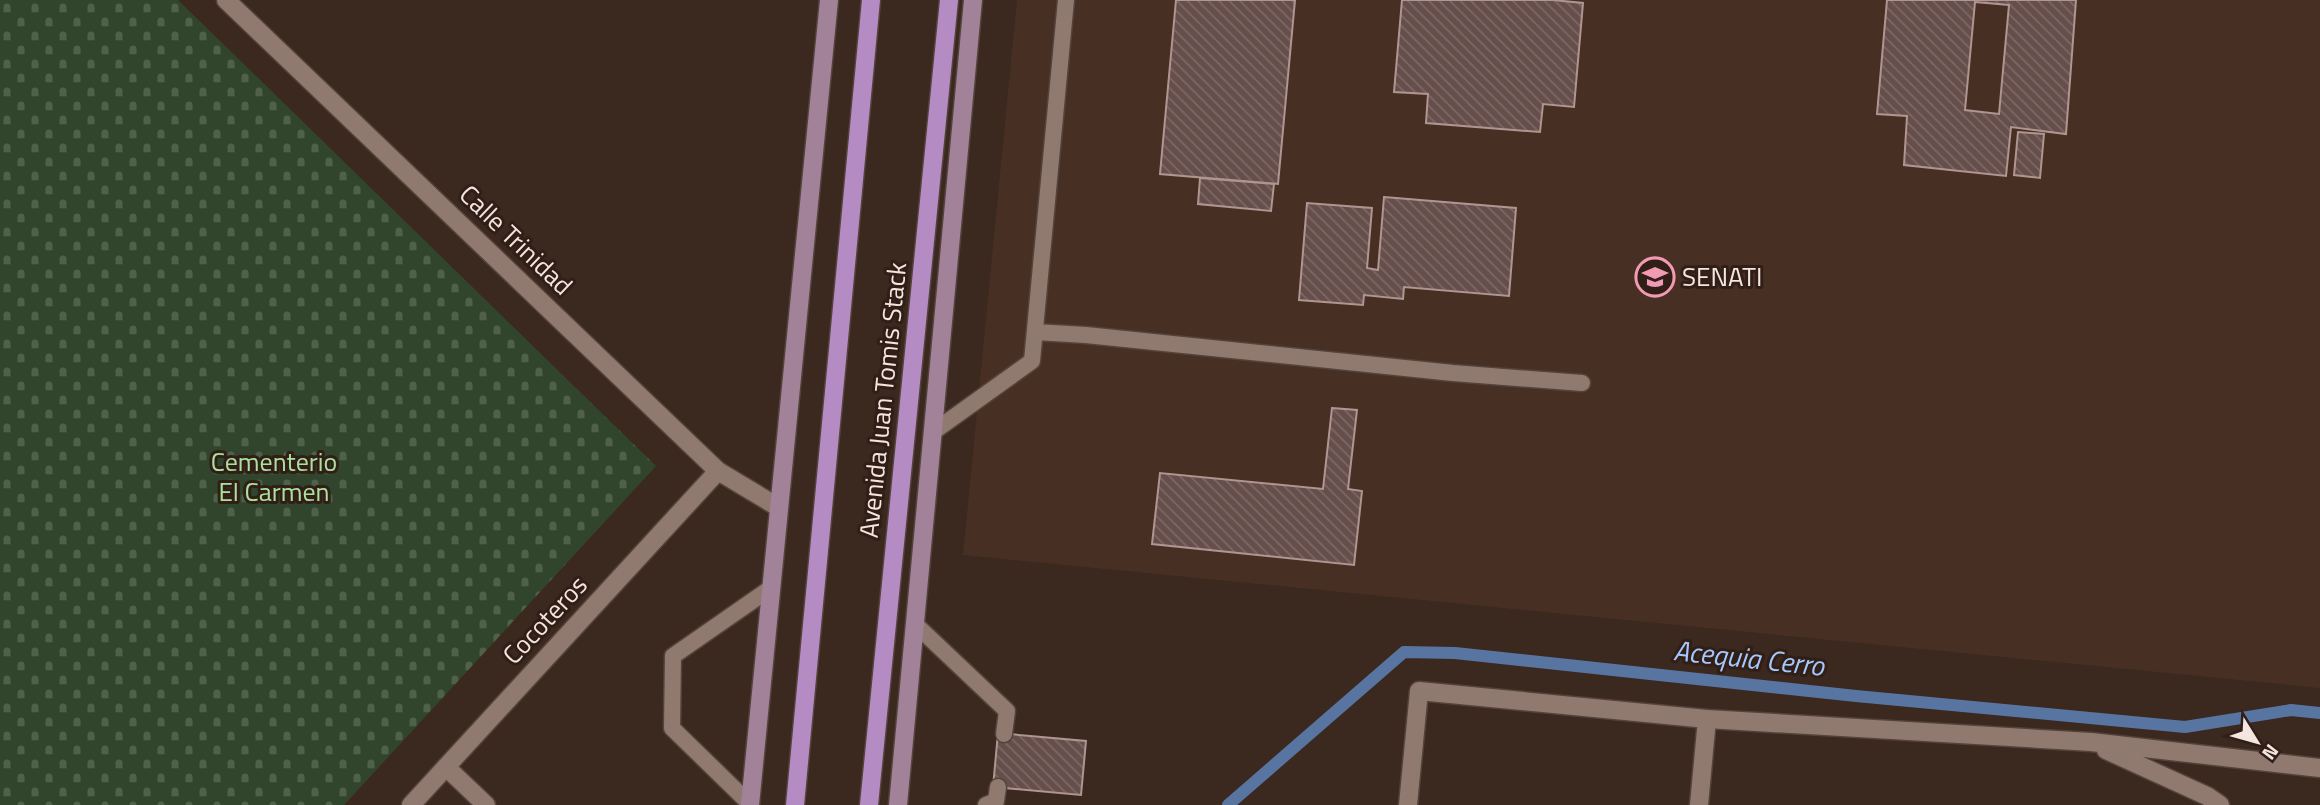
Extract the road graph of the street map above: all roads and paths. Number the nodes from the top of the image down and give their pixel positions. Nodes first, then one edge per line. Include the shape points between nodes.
1 (226, 0) edge
2 (829, 0) edge
3 (871, 0) edge
4 (949, 0) edge
5 (973, 0) edge
6 (1066, 0) edge
7 (1035, 332) junction
8 (1582, 383) dead end
9 (933, 432) junction
10 (718, 471) junction
11 (778, 507) junction
12 (771, 589) junction
13 (915, 624) junction
14 (1707, 719) junction
15 (1004, 734) dead end
16 (2091, 742) junction
17 (446, 767) junction
18 (2320, 768) edge
19 (998, 787) dead end
20 (411, 805) edge
21 (486, 805) edge
22 (750, 805) edge
23 (795, 805) edge
24 (869, 805) edge
25 (898, 805) edge
26 (986, 805) edge
27 (1408, 805) edge
28 (1699, 805) edge
29 (2220, 805) edge

1 - 10 street, Calle Trinidad
2 - 11 street
3 - 23 main road, Avenida Juan Tomis Stack
4 - 24 main road, Avenida Juan Tomis Stack
5 - 9 street, Avenida Juan Tomis Stack
6 - 7 lane
7 - 8 lane
7 - 9 lane via 1032,361
9 - 13 street, Avenida Juan Tomis Stack
10 - 11 street, Calle Trinidad
10 - 17 street, Cocoteros
11 - 12 street
12 - 22 street
12 - 22 lane via 673,656 672,728
13 - 15 lane via 1007,711
13 - 25 street, Avenida Juan Tomis Stack
14 - 16 street
14 - 27 street via 1419,691
14 - 28 street
16 - 18 street
16 - 29 street
17 - 20 street, Cocoteros
17 - 21 street
19 - 26 lane via 996,801

